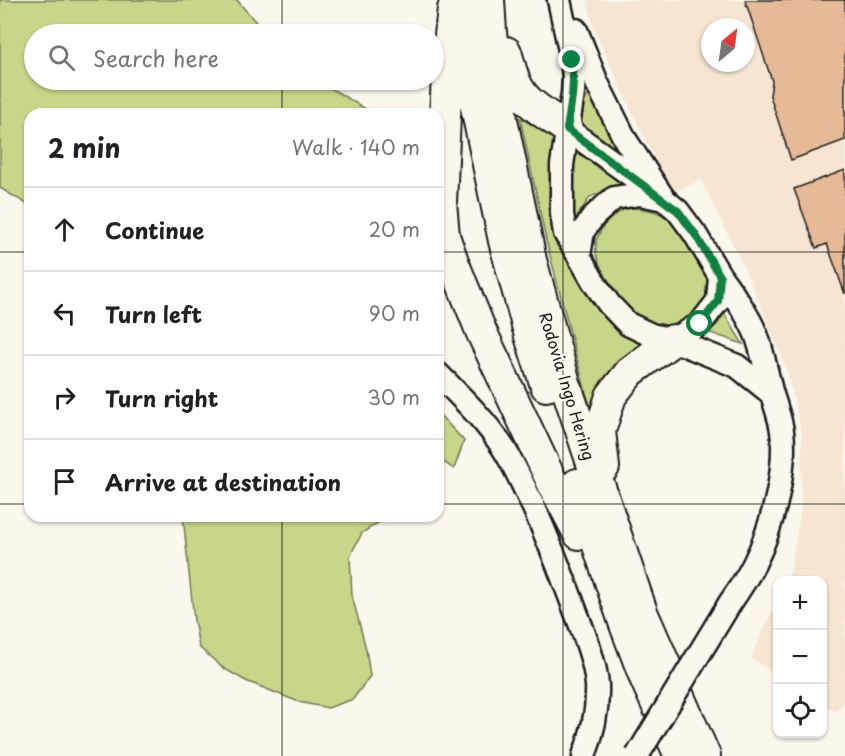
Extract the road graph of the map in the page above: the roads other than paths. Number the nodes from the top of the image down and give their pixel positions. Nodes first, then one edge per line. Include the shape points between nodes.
1 (454, 0) edge
2 (465, 0) edge
3 (490, 0) edge
4 (559, 0) edge
5 (565, 0) edge
6 (567, 129) junction
7 (444, 137) edge
8 (664, 199) junction
9 (444, 244) edge
10 (579, 256) junction
11 (720, 276) junction
12 (673, 340) junction
13 (444, 380) edge
14 (772, 394) junction
15 (633, 617) junction
16 (584, 756) edge
17 (637, 756) edge
18 (681, 756) edge
19 (705, 756) edge

1 - 7 highway
2 - 15 highway, Rodovia Ingo Hering via 475,102 504,241 591,526
3 - 6 highway via 519,89 530,103
3 - 15 highway, Rodovia Ingo Hering via 502,120 531,260
4 - 6 main road via 574,77
5 - 8 main road via 597,83 626,141
6 - 8 main road
6 - 10 main road via 562,214 565,233
8 - 10 main road via 640,194 614,198 583,231
8 - 11 main road via 695,234
9 - 15 highway via 554,486
10 - 12 main road via 609,304 628,324
11 - 12 main road via 718,301 700,324
11 - 14 main road via 756,334
12 - 14 main road via 737,366
12 - 15 highway via 630,372 611,396 600,431 604,469 623,527
13 - 16 main road via 481,418 504,449 547,536 568,590 597,683 597,709
14 - 17 main road, bridge via 782,432 783,462 767,531 755,563
15 - 18 highway, Rodovia Ingo Hering via 645,678
15 - 19 highway, Rodovia Ingo Hering

